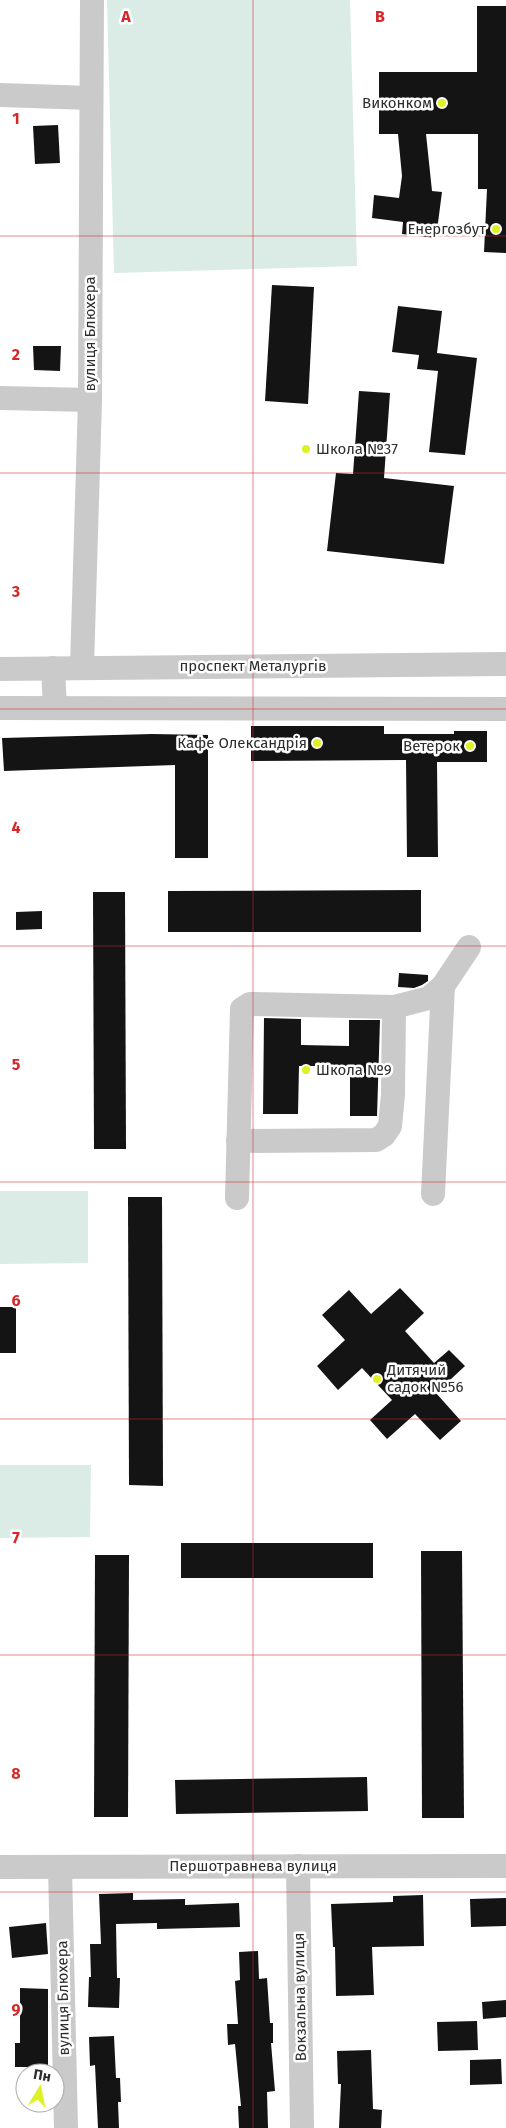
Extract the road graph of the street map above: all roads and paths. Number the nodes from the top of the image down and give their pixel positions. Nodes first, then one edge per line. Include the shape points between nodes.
1 (92, 0) edge
2 (0, 95) edge
3 (91, 98) junction
4 (0, 398) edge
5 (90, 400) junction
6 (506, 664) edge
7 (53, 668) junction
8 (82, 668) junction
9 (0, 669) edge
10 (0, 708) edge
11 (55, 708) junction
12 (506, 709) edge
13 (469, 946) dead end
14 (443, 986) junction
15 (394, 1007) junction
16 (238, 1141) junction
17 (433, 1194) dead end
18 (238, 1198) dead end
19 (298, 1866) junction
20 (506, 1866) edge
21 (60, 1867) junction
22 (0, 1868) edge
23 (66, 2128) edge
24 (302, 2128) edge

1 - 3 street, вулиця Блюхера
2 - 3 street
3 - 5 street, вулиця Блюхера
4 - 5 street
5 - 8 street, вулиця Блюхера
6 - 8 street, проспект Металургів
7 - 8 street, проспект Металургів
7 - 9 street, проспект Металургів
7 - 11 street
10 - 11 street
11 - 12 street
13 - 14 street
14 - 15 street via 429,998
14 - 17 street
15 - 16 street via 393,1095 390,1126 384,1136 376,1140
15 - 16 street via 245,1006 240,1013
16 - 18 street
19 - 20 street, Першотравнева вулиця
19 - 21 street, Першотравнева вулиця
19 - 24 street, Вокзальна вулиця
21 - 22 street, Першотравнева вулиця
21 - 23 street, вулиця Блюхера

